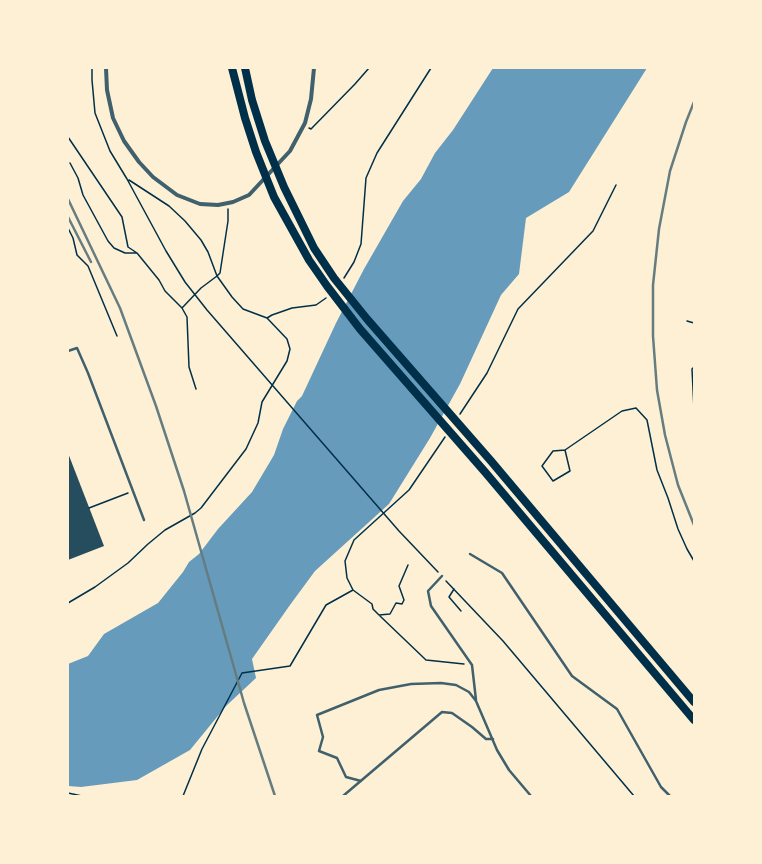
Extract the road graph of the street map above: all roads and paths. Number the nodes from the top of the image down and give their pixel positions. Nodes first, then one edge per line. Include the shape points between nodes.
1 (92, 68) edge
2 (106, 68) edge
3 (232, 68) edge
4 (244, 68) edge
5 (314, 68) edge
6 (369, 68) edge
7 (431, 68) edge
8 (304, 126) junction
9 (68, 137) edge
10 (70, 163) dead end
11 (127, 179) junction
12 (227, 203) junction
13 (68, 228) edge
14 (137, 253) junction
15 (217, 276) junction
16 (344, 278) dead end
17 (326, 298) dead end
18 (182, 308) junction
19 (267, 318) junction
20 (687, 321) dead end
21 (694, 323) edge
22 (117, 336) dead end
23 (68, 351) edge
24 (694, 367) edge
25 (196, 389) dead end
26 (694, 409) edge
27 (565, 450) junction
28 (128, 493) dead end
29 (89, 508) dead end
30 (144, 520) dead end
31 (470, 554) dead end
32 (694, 561) edge
33 (442, 576) junction
34 (454, 589) junction
35 (352, 590) dead end
36 (68, 603) edge
37 (461, 611) dead end
38 (379, 615) dead end
39 (472, 665) junction
40 (476, 701) junction
41 (694, 702) edge
42 (694, 720) edge
43 (493, 739) junction
44 (361, 780) junction
45 (68, 793) edge
46 (82, 796) edge
47 (183, 796) edge
48 (342, 796) edge
49 (530, 796) edge
50 (634, 796) edge
51 (670, 796) edge

1 - 11 path via 95,113 110,151
2 - 12 street via 107,90 113,118 124,141 139,162 153,177 177,195 200,204
3 - 42 highway via 256,152 274,197 309,260 327,286 360,329 485,472
4 - 41 highway via 265,141 284,187 314,248 334,278 367,320 491,461
5 - 8 street via 311,99
6 - 8 path via 311,128
7 - 16 path via 377,153 366,178 361,244
8 - 12 street via 290,151 249,195
9 - 14 path via 122,217 128,247
10 - 14 path via 83,195 108,241 120,251
11 - 15 path via 169,206 185,221 208,252
11 - 33 path via 166,251 185,282 207,310 399,531
12 - 15 path via 228,221 220,272
13 - 22 path via 77,255 88,266
14 - 18 path via 165,291
15 - 18 path
15 - 19 path via 243,309
17 - 19 path via 316,305 292,308
18 - 25 path via 187,317 189,367
19 - 36 path via 288,339 290,349 287,361 262,402 258,422 239,459 201,508 165,530 128,564
20 - 21 path
23 - 30 lane via 77,348
24 - 26 path
27 - 27 path via 553,451 542,466 553,481 570,471
27 - 32 path via 622,411 636,408 647,420 657,470 678,529
28 - 29 path
31 - 51 lane via 502,572 572,676 617,709 661,787
33 - 34 path
33 - 39 lane via 428,591 431,606
34 - 37 path via 449,597
34 - 50 path via 503,640
35 - 47 path via 326,605 290,666 242,673 202,749
38 - 39 path via 426,660
39 - 40 lane
40 - 43 lane
40 - 44 lane via 469,692 456,686 441,683 411,684 379,690 317,715 323,737 319,751 337,758 346,777
43 - 44 lane via 486,739 452,714 442,712
43 - 49 lane via 509,770
44 - 48 lane
45 - 46 path

